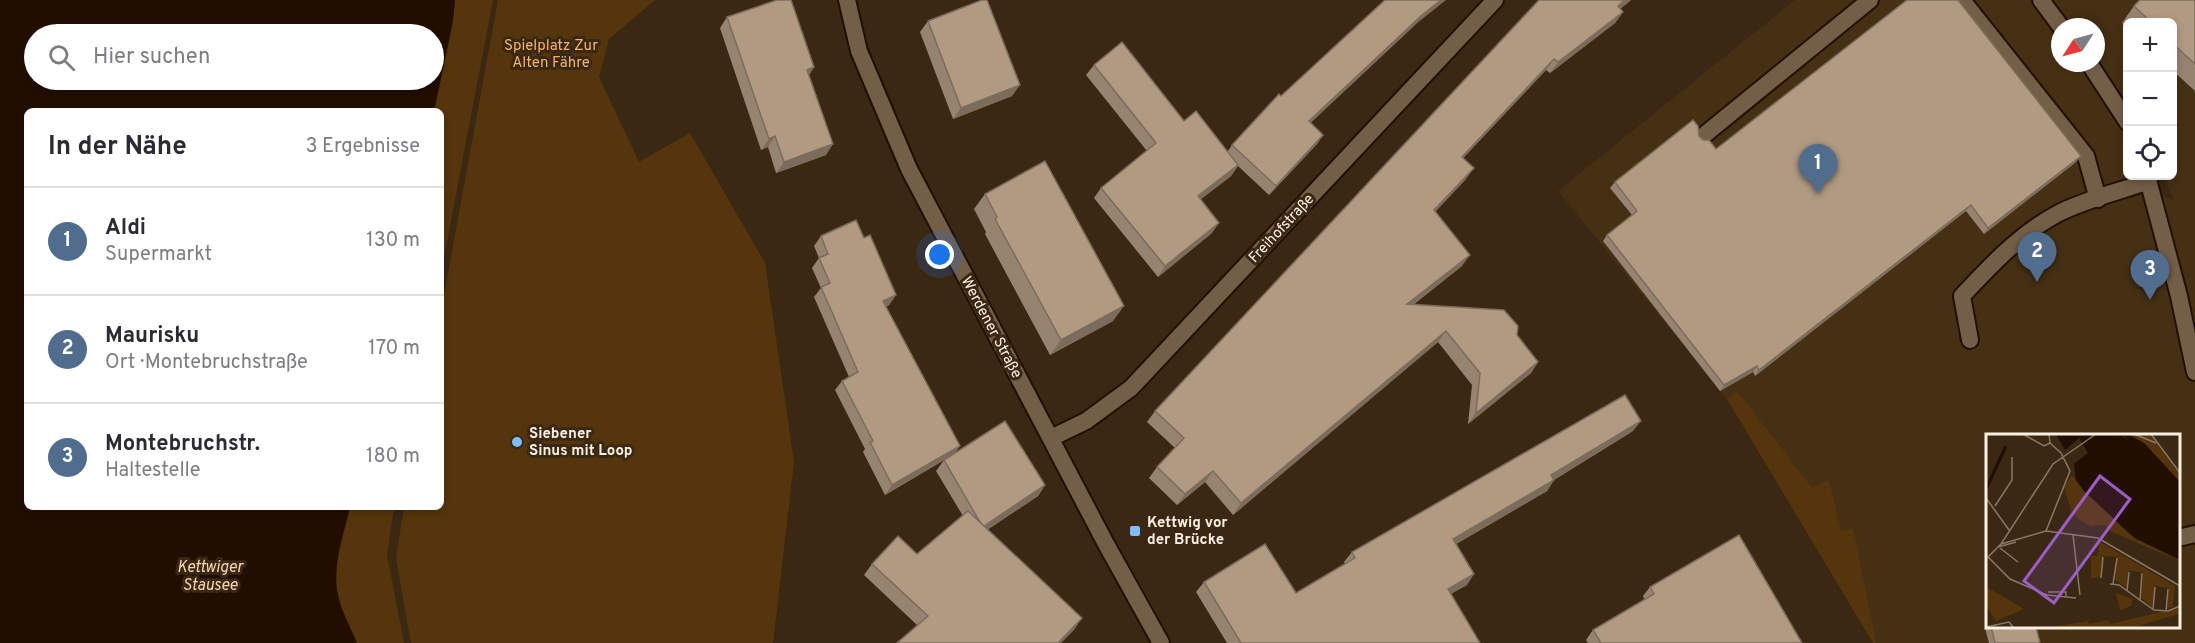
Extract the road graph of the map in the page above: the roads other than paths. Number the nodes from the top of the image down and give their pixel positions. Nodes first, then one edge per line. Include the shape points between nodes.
1 (847, 0) edge
2 (1495, 0) edge
3 (1870, 0) edge
4 (1962, 0) edge
5 (2041, 0) edge
6 (2054, 18) edge
7 (2095, 72) edge
8 (2123, 117) edge
9 (1703, 136) edge
10 (2144, 180) edge
11 (2150, 180) edge
12 (2097, 199) junction
13 (1970, 340) dead end
14 (2195, 372) edge
15 (1051, 438) junction
16 (2195, 534) edge
17 (2180, 538) edge
18 (1161, 643) edge

1 - 15 street, Werdener Straße via 859,51 909,169
2 - 15 street, Freihofstraße via 1131,388 1086,421
3 - 9 street
4 - 12 street via 2086,156
5 - 6 street
7 - 8 street
10 - 12 street
11 - 14 street
12 - 13 street via 2058,214 2030,232 1994,261 1962,296
15 - 18 street, Werdener Straße
16 - 17 street

